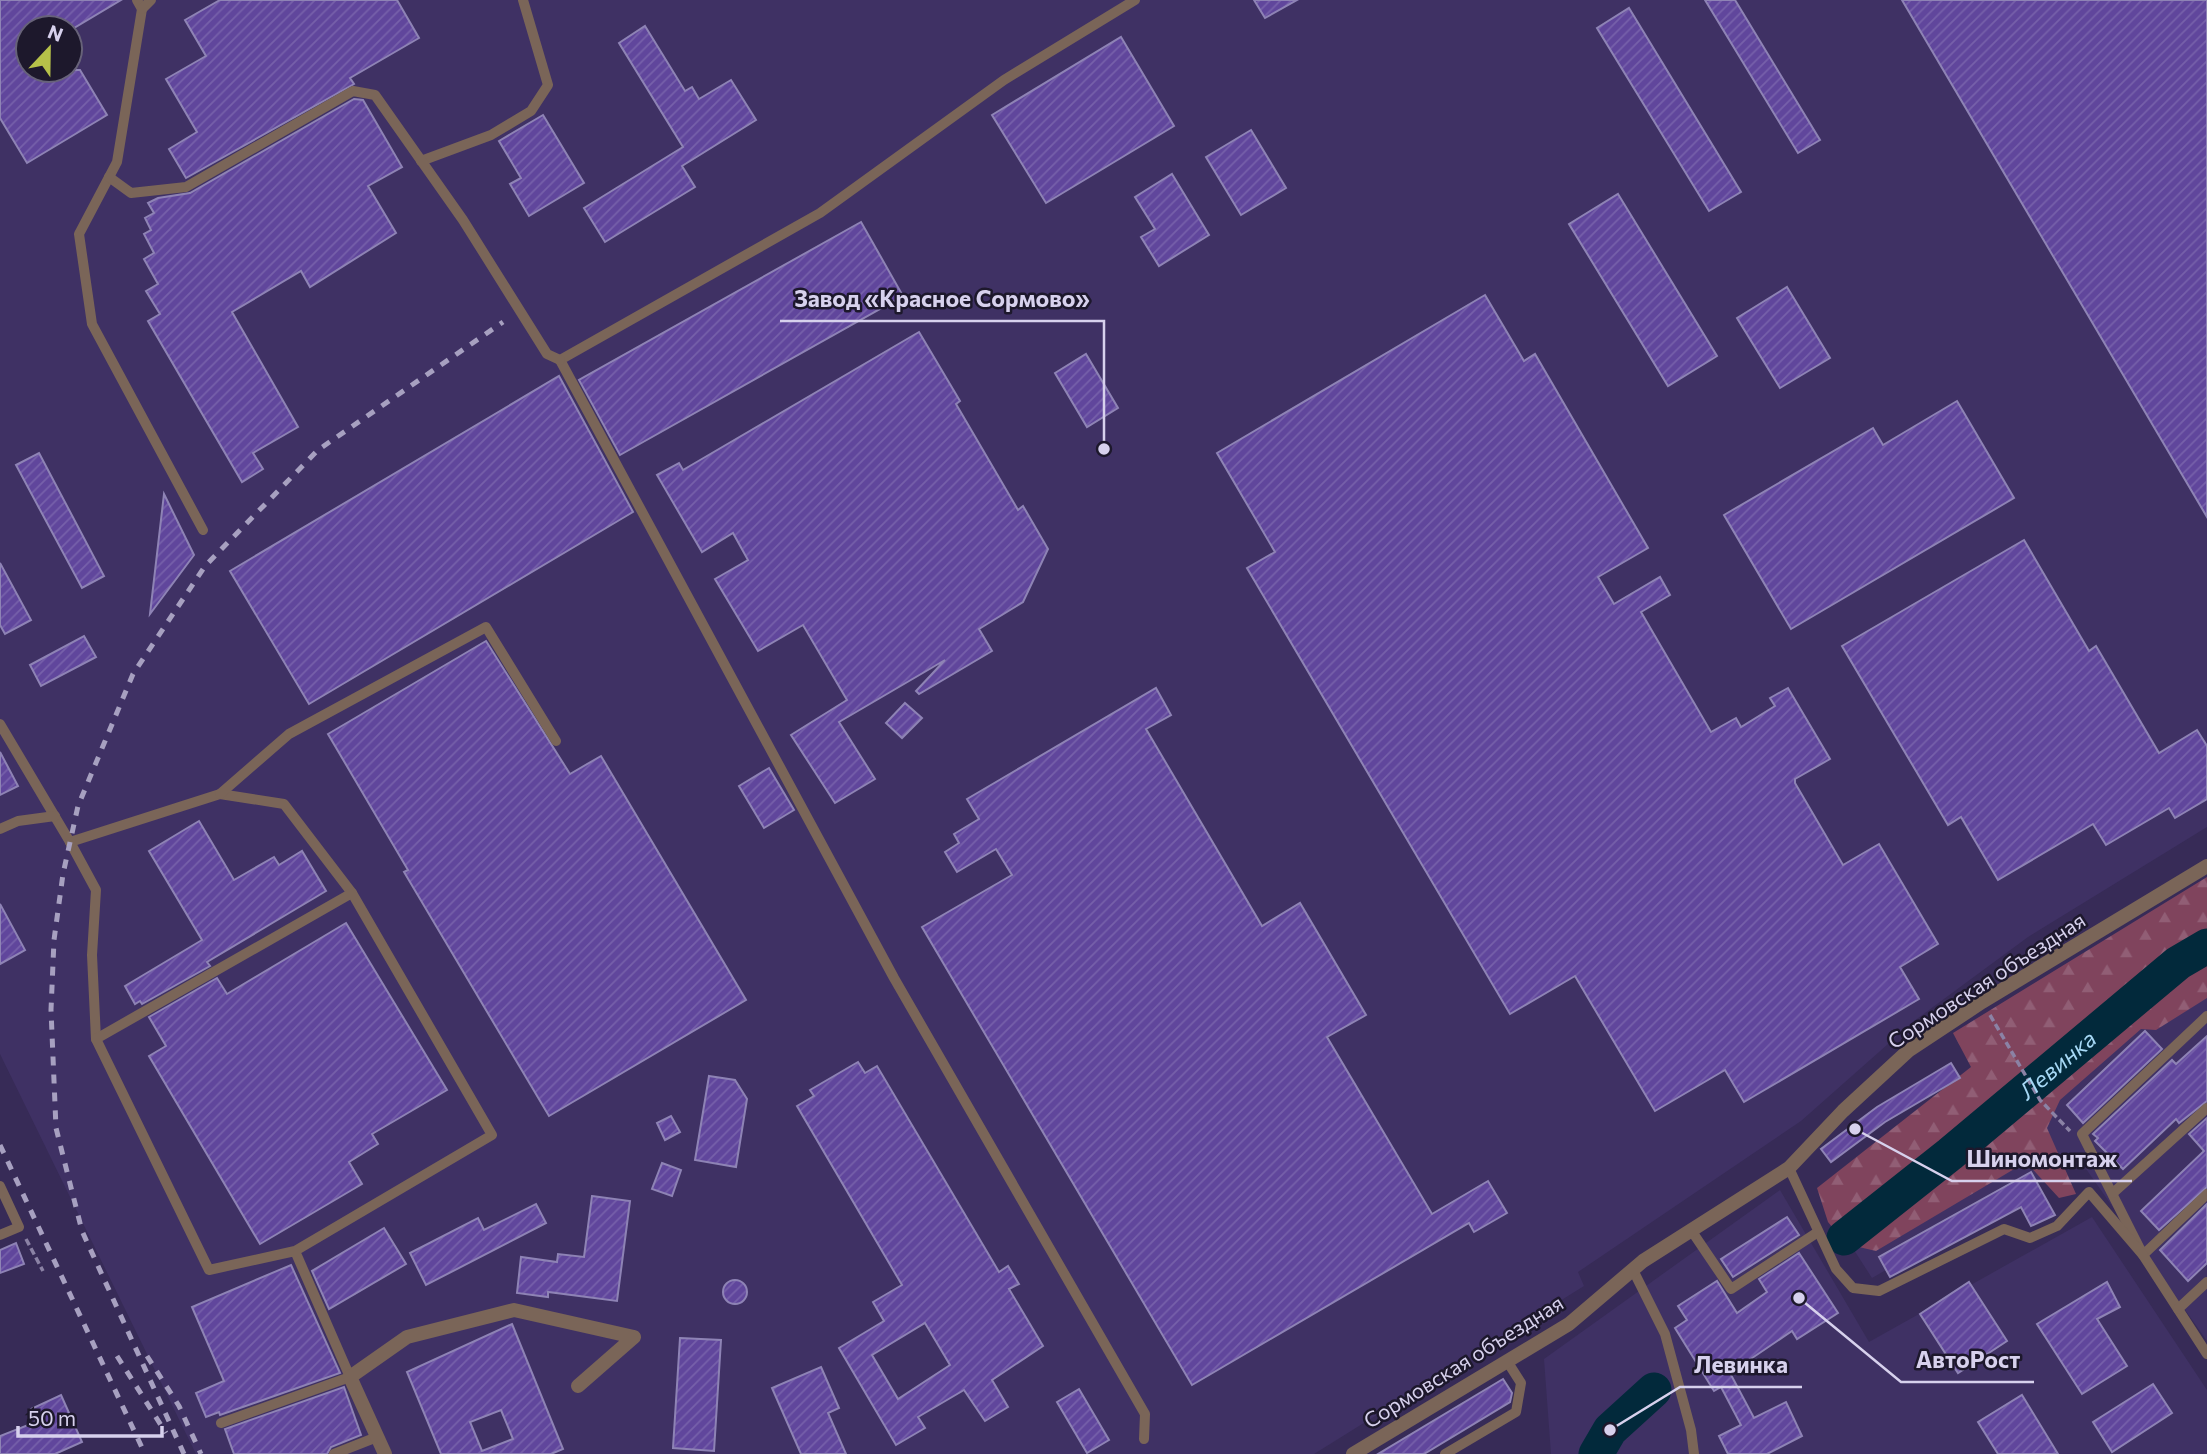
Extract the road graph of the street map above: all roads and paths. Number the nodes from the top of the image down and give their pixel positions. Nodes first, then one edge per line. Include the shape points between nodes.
1 (152, 0) edge
2 (523, 0) edge
3 (1135, 0) edge
4 (139, 4) edge
5 (421, 161) junction
6 (109, 177) junction
7 (560, 360) junction
8 (203, 530) dead end
9 (0, 724) edge
10 (556, 741) dead end
11 (220, 794) junction
12 (55, 816) junction
13 (0, 829) edge
14 (70, 842) junction
15 (2207, 866) edge
16 (352, 893) junction
17 (1982, 1002) junction
18 (2207, 1016) edge
19 (96, 1040) junction
20 (2207, 1108) edge
21 (2082, 1134) junction
22 (1789, 1168) junction
23 (0, 1186) edge
24 (2113, 1193) junction
25 (2207, 1194) edge
26 (19, 1227) junction
27 (1691, 1230) junction
28 (1818, 1232) junction
29 (0, 1235) edge
30 (295, 1251) junction
31 (2143, 1255) junction
32 (1633, 1270) junction
33 (43, 1271) dead end
34 (2207, 1282) edge
35 (2178, 1309) junction
36 (2207, 1354) edge
37 (1507, 1360) junction
38 (350, 1377) junction
39 (578, 1386) dead end
40 (221, 1423) dead end
41 (377, 1437) junction
42 (1144, 1438) dead end
43 (334, 1454) edge
44 (385, 1454) edge
45 (1353, 1454) edge
46 (1445, 1454) edge
47 (1694, 1454) edge

1 - 4 lane
2 - 5 lane via 548,85 531,111 491,135
3 - 7 lane via 1004,80 820,213
4 - 6 lane via 117,162
5 - 6 lane via 374,95 352,91 186,187 131,193
5 - 7 lane via 547,354
6 - 8 lane via 79,234 92,324
7 - 42 lane via 894,978 1145,1413
9 - 12 lane
10 - 11 lane via 486,627 289,734
11 - 14 lane
11 - 16 lane via 284,804
12 - 13 lane via 18,821
12 - 14 lane
14 - 19 lane via 96,890 92,955
15 - 17 street, Сормовская объездная
16 - 19 lane
16 - 30 lane via 492,1135
17 - 21 path via 2040,1100 2067,1130
17 - 22 street, Сормовская объездная via 1908,1051
18 - 21 lane
19 - 30 lane via 209,1270
20 - 24 lane
21 - 24 lane
22 - 27 street, Сормовская объездная
22 - 28 lane
23 - 26 lane
24 - 31 lane
25 - 31 lane
26 - 29 lane
26 - 33 path
27 - 28 lane via 1731,1289
27 - 32 street, Сормовская объездная
28 - 31 lane via 1836,1269 1853,1288 1878,1292 2004,1229 2031,1238 2057,1226 2090,1192
30 - 38 lane
31 - 35 lane
32 - 37 street, Сормовская объездная via 1569,1324
32 - 47 lane via 1665,1334
34 - 35 lane
35 - 36 lane
37 - 45 street, Сормовская объездная
37 - 46 lane via 1521,1384 1516,1412
38 - 39 street via 407,1337 514,1310 634,1337
38 - 40 lane
38 - 41 street
41 - 43 lane
41 - 44 street

